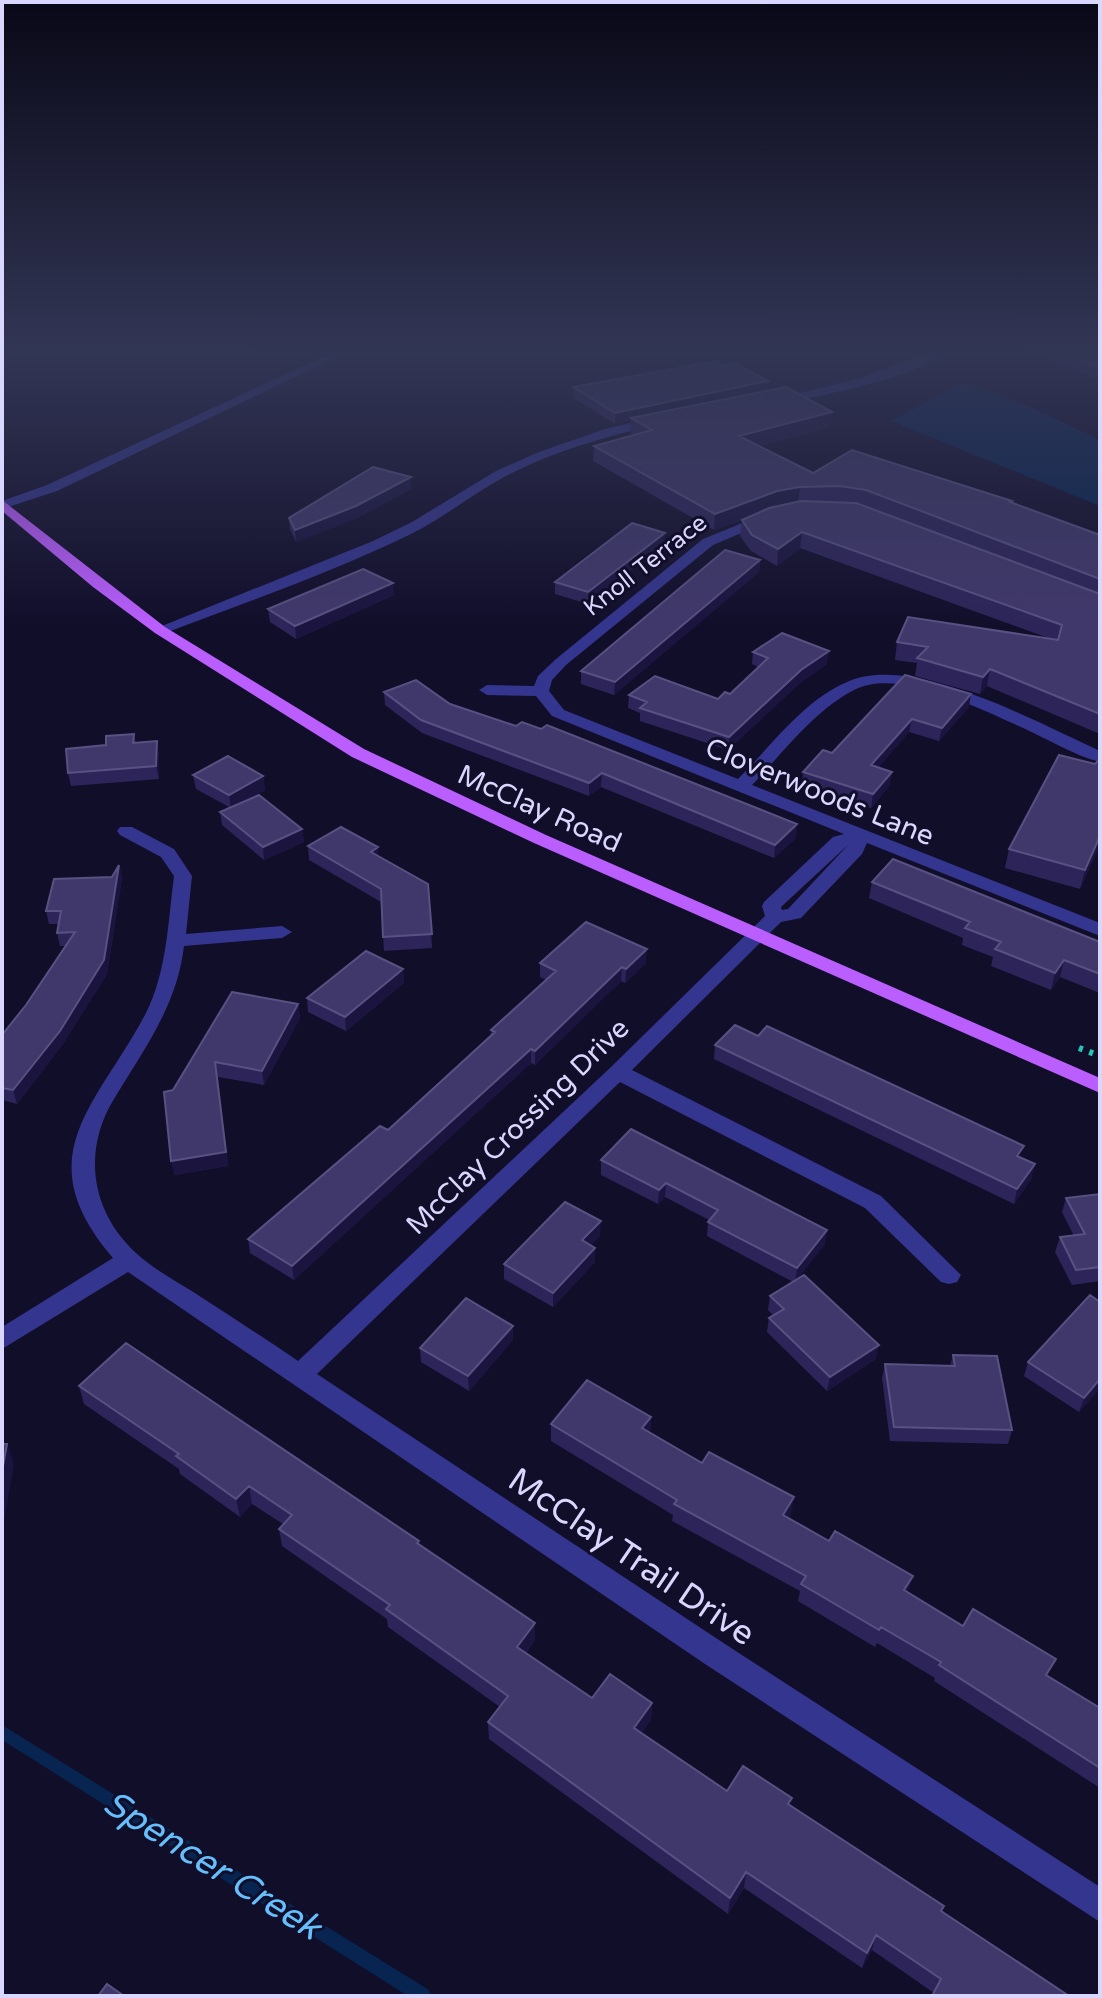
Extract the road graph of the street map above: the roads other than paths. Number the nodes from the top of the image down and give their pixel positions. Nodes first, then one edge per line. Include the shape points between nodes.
1 (152, 441) edge
2 (579, 441) edge
3 (3, 504) edge
4 (781, 512) edge
5 (160, 630) junction
6 (543, 685) junction
7 (487, 690) dead end
8 (1100, 757) edge
9 (741, 786) junction
10 (126, 831) dead end
11 (860, 835) junction
12 (1100, 930) edge
13 (282, 932) dead end
14 (756, 935) junction
15 (176, 941) junction
16 (618, 1072) junction
17 (1100, 1086) edge
18 (128, 1260) junction
19 (949, 1275) dead end
20 (2, 1339) edge
21 (299, 1375) junction
22 (1100, 1906) edge

1 - 3 street via 52,488
2 - 5 street via 476,487 387,540
3 - 5 main road, McClay Road
4 - 6 street, Knoll Terrace via 708,542
5 - 14 main road, McClay Road via 358,753
6 - 7 street
6 - 9 street, Cloverwoods Lane via 558,713
8 - 9 street via 941,689 884,679 857,682 836,694
9 - 11 street, Cloverwoods Lane
10 - 15 street, McClay Trail Drive via 168,853 183,876
11 - 12 street, Cloverwoods Lane
11 - 14 street, McClay Crossing Drive via 856,850 794,914 775,917
13 - 15 street
14 - 16 street, McClay Crossing Drive
14 - 17 main road, McClay Road
15 - 18 street, McClay Trail Drive via 171,976 156,1013 96,1110 84,1145 83,1183 98,1225
16 - 19 street via 873,1202
16 - 21 street, McClay Crossing Drive
18 - 20 street
18 - 21 street, McClay Trail Drive
21 - 22 street, McClay Trail Drive

